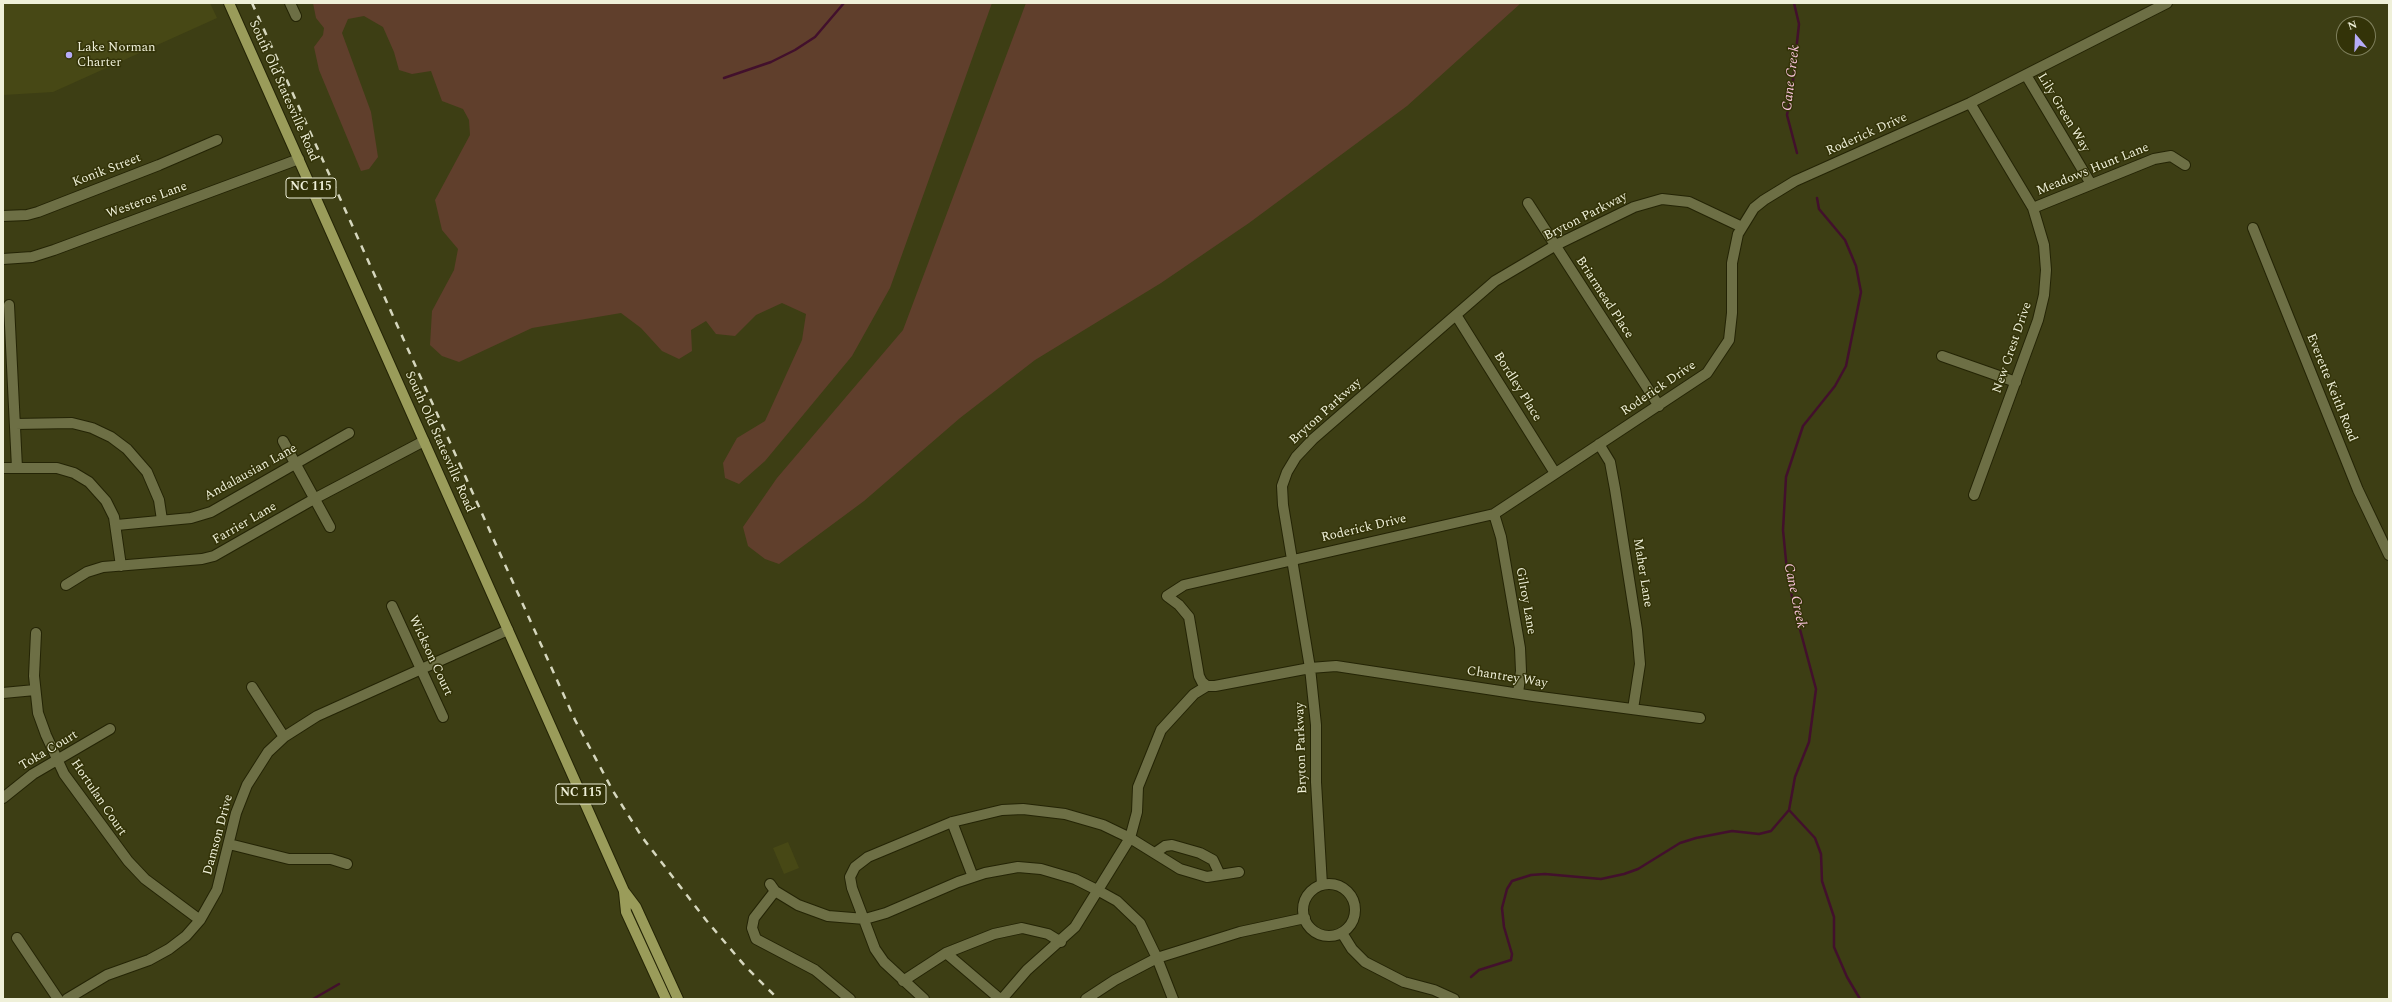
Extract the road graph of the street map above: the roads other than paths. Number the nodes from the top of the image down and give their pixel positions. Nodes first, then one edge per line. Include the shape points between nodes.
1 (229, 3) edge
2 (290, 3) edge
3 (2167, 3) edge
4 (296, 16) dead end
5 (2026, 75) junction
6 (1970, 103) junction
7 (217, 140) dead end
8 (299, 159) junction
9 (2185, 165) dead end
10 (2091, 184) junction
11 (1528, 203) dead end
12 (2033, 208) junction
13 (3, 216) edge
14 (1742, 227) junction
15 (2253, 228) dead end
16 (1554, 246) junction
17 (3, 259) edge
18 (9, 305) dead end
19 (1456, 315) junction
20 (1942, 356) dead end
21 (7, 362) edge
22 (2016, 382) junction
23 (1659, 406) junction
24 (15, 424) junction
25 (349, 433) dead end
26 (424, 441) junction
27 (283, 442) dead end
28 (1599, 444) junction
29 (294, 464) junction
30 (3, 468) edge
31 (17, 468) junction
32 (1555, 473) junction
33 (1974, 495) dead end
34 (314, 499) junction
35 (1494, 514) junction
36 (162, 520) junction
37 (117, 525) junction
38 (330, 527) dead end
39 (2389, 555) edge
40 (1292, 559) junction
41 (122, 566) junction
42 (66, 585) dead end
43 (392, 606) dead end
44 (508, 630) junction
45 (36, 632) dead end
46 (1310, 668) junction
47 (421, 669) junction
48 (1207, 686) junction
49 (252, 687) dead end
50 (35, 690) junction
51 (3, 693) edge
52 (1518, 693) junction
53 (1633, 709) junction
54 (443, 717) dead end
55 (1700, 718) dead end
56 (110, 729) dead end
57 (284, 737) junction
58 (58, 760) junction
59 (3, 798) edge
60 (952, 822) junction
61 (1130, 838) junction
62 (229, 844) junction
63 (1155, 853) junction
64 (347, 864) dead end
65 (1239, 872) dead end
66 (1220, 875) junction
67 (973, 878) junction
68 (1322, 885) junction
69 (624, 891) junction
70 (1099, 891) junction
71 (1305, 918) junction
72 (865, 919) junction
73 (200, 920) junction
74 (1342, 933) junction
75 (17, 938) dead end
76 (1061, 942) junction
77 (946, 953) junction
78 (1157, 958) junction
79 (903, 981) junction
80 (58, 999) edge
81 (67, 999) edge
82 (666, 999) edge
83 (678, 999) edge
84 (850, 999) edge
85 (924, 999) edge
86 (1001, 999) edge
87 (1086, 999) edge
88 (1173, 999) edge
89 (1454, 999) edge

1 - 8 main road, South Old Statesville Road / NC 115
2 - 4 street
3 - 5 street, Roderick Drive
5 - 6 street, Roderick Drive
5 - 10 street, Lily Green Way
6 - 12 street, New Crest Drive
6 - 14 street, Roderick Drive via 1784,187 1754,208
7 - 13 street, Konik Street via 159,166 32,214
8 - 17 street, Westeros Lane via 54,250 32,257
8 - 26 main road, South Old Statesville Road / NC 115
9 - 10 street, Meadows Hunt Lane via 2178,159 2163,157
10 - 12 street, Meadows Hunt Lane
11 - 16 street, Briarmead Place
12 - 22 street, New Crest Drive via 2044,245 2046,283 2038,320
14 - 16 street, Bryton Parkway via 1689,202 1662,198 1634,207
14 - 23 street, Roderick Drive via 1734,247 1729,340 1707,373
15 - 39 street, Everette Keith Road via 2358,490
16 - 19 street, Bryton Parkway via 1495,281
16 - 23 street, Briarmead Place
18 - 21 street
19 - 32 street, Bordley Place
19 - 40 street, Bryton Parkway via 1313,439 1296,457 1282,486 1285,523
20 - 22 street
21 - 24 street
22 - 33 street, New Crest Drive
23 - 28 street, Roderick Drive
24 - 31 street
24 - 36 street via 72,423 92,428 111,437 127,449 147,472 157,495
25 - 29 street, Andalausian Lane
26 - 34 street, Farrier Lane
26 - 44 main road, South Old Statesville Road / NC 115
27 - 29 street
28 - 32 street, Roderick Drive
28 - 53 street, Maher Lane via 1610,462 1616,489 1637,630 1640,664
29 - 34 street
29 - 36 street, Andalausian Lane via 211,512 191,518
30 - 31 street
31 - 37 street via 57,468 81,478 95,488 106,501
32 - 35 street, Roderick Drive
34 - 38 street
34 - 41 street, Farrier Lane via 214,556
35 - 40 street, Roderick Drive
35 - 52 street, Gilroy Lane via 1501,537 1520,648 1521,671
36 - 37 street, Andalausian Lane
37 - 41 street
40 - 46 street, Bryton Parkway
40 - 48 street, Roderick Drive via 1184,585 1167,596 1189,617 1199,676
41 - 42 street, Farrier Lane via 87,572
43 - 47 street, Wickson Court
44 - 47 street, Damson Drive
44 - 69 main road, South Old Statesville Road / NC 115
45 - 50 street, Hortulan Court
46 - 48 street, Chantrey Way
46 - 52 street, Chantrey Way via 1342,667
46 - 68 street, Bryton Parkway via 1316,726 1316,782
47 - 54 street, Wickson Court
47 - 57 street, Damson Drive via 317,716
48 - 61 street via 1194,694 1161,730 1138,787 1137,812
49 - 57 street
50 - 51 street
50 - 58 street, Hortulan Court via 38,713
52 - 53 street, Chantrey Way
53 - 55 street, Chantrey Way
56 - 58 street, Toka Court
57 - 62 street, Damson Drive via 268,752 247,785 236,812
58 - 59 street, Toka Court via 33,774
58 - 73 street, Hortulan Court via 64,774 128,862 145,879
60 - 61 street via 1002,810 1023,809 1065,814 1104,825
60 - 67 street
60 - 72 street via 868,857 855,867 850,877 852,888
61 - 63 street
61 - 70 street
62 - 64 street via 289,859 331,859
62 - 73 street, Damson Drive via 217,890
63 - 66 street via 1180,869 1206,876
63 - 66 street via 1165,846 1172,845 1200,853 1213,860
65 - 66 street
67 - 70 street via 1012,868 1041,869 1075,879
67 - 72 street
68 - 71 street via 1310,893 1306,900 1303,907
68 - 74 street via 1339,886 1351,897 1355,913 1353,921
69 - 82 main road, South Old Statesville Road / NC 115 via 626,912
69 - 83 main road, South Old Statesville Road / NC 115 via 636,907
70 - 76 street via 1075,928
70 - 78 street via 1117,901 1140,923
71 - 74 street via 1311,929 1318,934 1330,936
71 - 78 street via 1240,932
72 - 79 street via 875,949
72 - 84 street via 828,916 798,905 773,888 754,918 752,928 756,938 815,970
73 - 81 street, Damson Drive via 186,936 169,949 149,960 107,975
74 - 89 street via 1352,949 1365,962 1404,982 1434,990
75 - 80 street
76 - 77 street via 1048,934 1022,928 994,934
76 - 86 street via 1027,970
77 - 79 street
77 - 86 street
78 - 87 street
78 - 88 street
79 - 85 street

